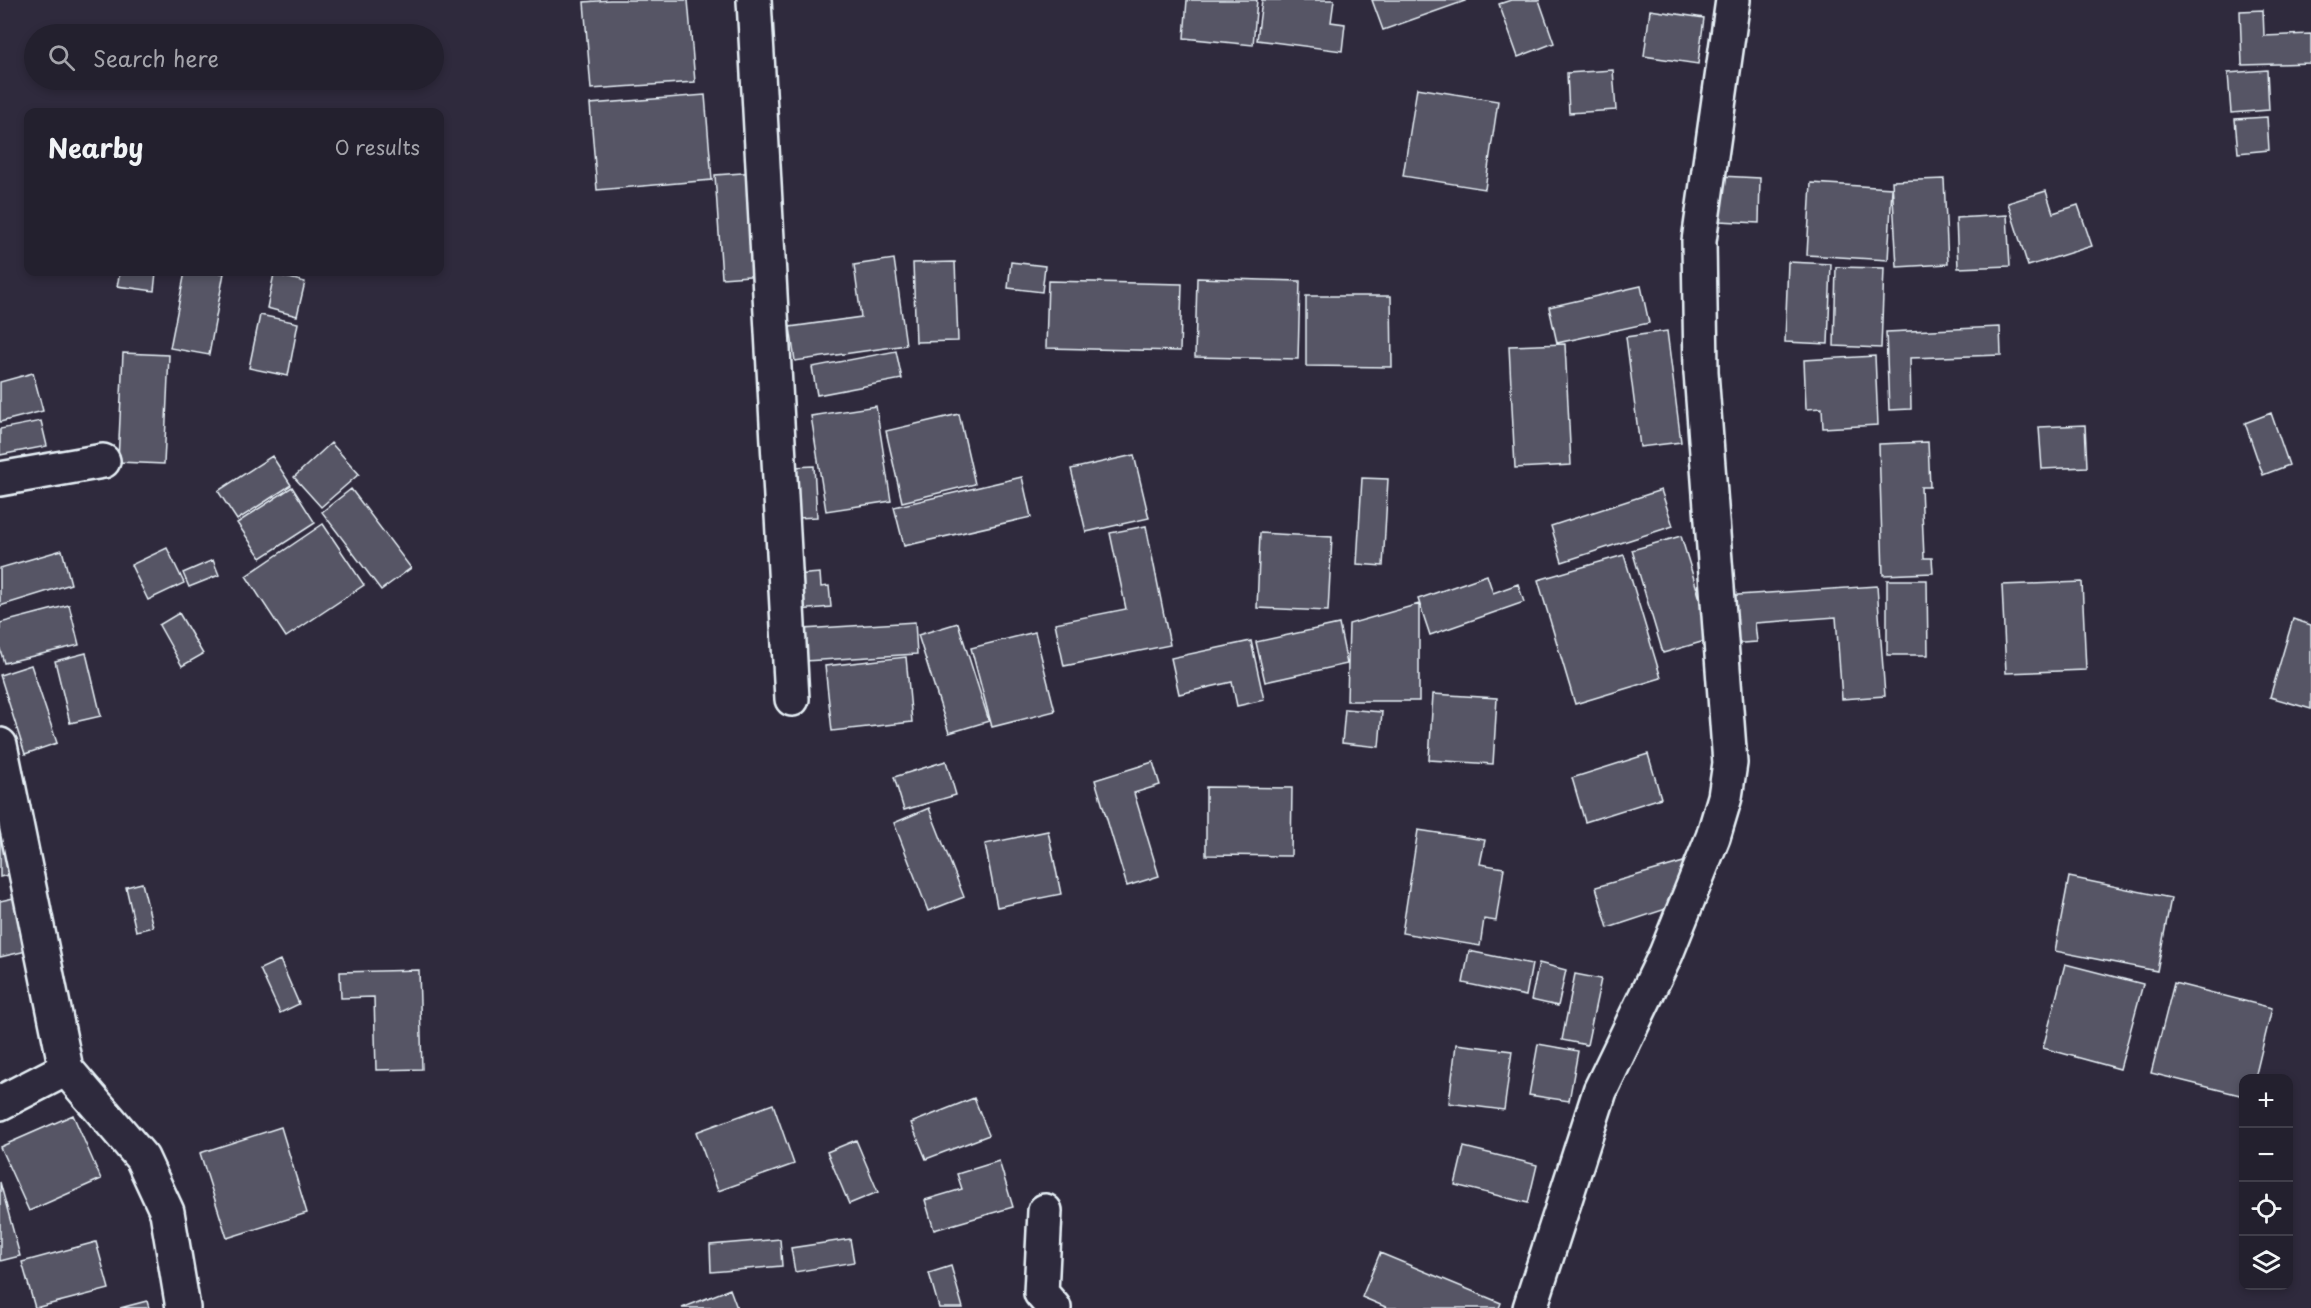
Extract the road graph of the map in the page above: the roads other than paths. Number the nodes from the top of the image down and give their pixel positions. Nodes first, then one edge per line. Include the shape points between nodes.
1 (754, 0) edge
2 (1733, 0) edge
3 (103, 461) dead end
4 (0, 479) edge
5 (792, 699) dead end
6 (0, 745) edge
7 (66, 1070) junction
8 (0, 1104) edge
9 (1046, 1210) dead end
10 (183, 1308) edge
11 (1054, 1308) edge
12 (1530, 1308) edge

1 - 5 street
2 - 12 street via 1699,241 1701,372 1730,763 1725,797 1666,954 1600,1091
3 - 4 street
6 - 7 street
7 - 8 street
7 - 10 street via 142,1158 167,1212
9 - 11 street via 1041,1293

